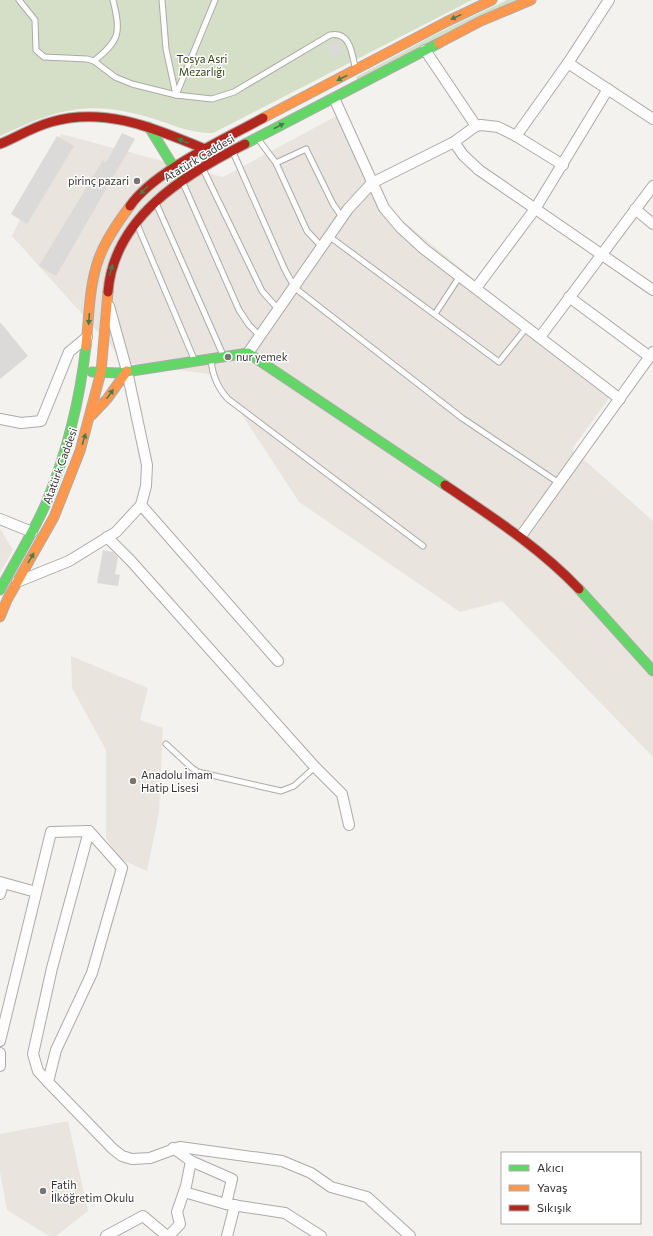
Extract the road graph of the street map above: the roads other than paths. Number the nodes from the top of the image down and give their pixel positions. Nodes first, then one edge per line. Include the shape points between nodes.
1 (19, 0) edge
2 (113, 0) edge
3 (162, 0) edge
4 (215, 0) edge
5 (492, 0) edge
6 (532, 0) edge
7 (609, 0) edge
8 (425, 50) junction
9 (94, 61) junction
10 (568, 63) junction
11 (356, 70) junction
12 (608, 89) junction
13 (176, 96) junction
14 (334, 98) junction
15 (653, 119) edge
16 (476, 126) junction
17 (149, 127) junction
18 (516, 136) junction
19 (257, 138) junction
20 (454, 142) junction
21 (0, 144) edge
22 (205, 149) junction
23 (232, 151) junction
24 (214, 160) junction
25 (276, 163) junction
26 (563, 165) junction
27 (174, 167) junction
28 (202, 168) junction
29 (182, 180) junction
30 (372, 184) junction
31 (653, 186) edge
32 (155, 201) junction
33 (535, 209) junction
34 (635, 209) junction
35 (342, 217) junction
36 (136, 222) junction
37 (653, 224) edge
38 (330, 237) junction
39 (322, 248) junction
40 (601, 253) junction
41 (460, 276) junction
42 (294, 288) junction
43 (476, 288) junction
44 (653, 290) edge
45 (106, 296) junction
46 (569, 297) junction
47 (279, 310) junction
48 (435, 314) junction
49 (527, 328) junction
50 (260, 336) junction
51 (87, 337) junction
52 (540, 337) junction
53 (248, 354) junction
54 (651, 354) edge
55 (224, 356) junction
56 (211, 358) junction
57 (195, 360) junction
58 (83, 371) junction
59 (127, 371) junction
60 (101, 372) junction
61 (620, 399) junction
62 (91, 415) junction
63 (0, 419) edge
64 (559, 483) junction
65 (141, 504) junction
66 (0, 519) edge
67 (32, 532) junction
68 (521, 536) junction
69 (107, 538) junction
70 (423, 546) dead end
71 (17, 582) junction
72 (0, 590) edge
73 (0, 617) edge
74 (278, 662) dead end
75 (653, 671) edge
76 (166, 744) dead end
77 (316, 768) junction
78 (349, 825) dead end
79 (89, 830) junction
80 (1, 886) edge
81 (36, 892) junction
82 (0, 1041) edge
83 (0, 1053) edge
84 (0, 1066) edge
85 (48, 1082) junction
86 (173, 1148) junction
87 (191, 1161) junction
88 (184, 1192) junction
89 (231, 1205) junction
90 (106, 1236) edge
91 (168, 1236) edge
92 (228, 1236) edge
93 (321, 1236) edge
94 (410, 1236) edge

1 - 9 lane via 34,20 36,50 39,54 44,58
2 - 9 lane via 118,24 117,34 109,49
3 - 13 lane via 166,48
4 - 13 lane
5 -> 11 main road, Atatürk Caddesi
6 - 8 main road, Atatürk Caddesi
7 - 10 street
8 - 14 main road, Atatürk Caddesi
8 - 16 street
9 - 13 lane via 115,77
10 - 12 street
10 - 18 street
11 - 13 lane via 347,40 336,34 330,35 234,92 212,99
11 -> 22 main road, Atatürk Caddesi
12 - 15 street
12 - 26 street
19 -> 14 main road, Atatürk Caddesi
14 - 30 street
16 - 18 street via 492,125
16 - 20 street
17 - 21 main road via 114,116 72,117 50,122
22 -> 17 main road
17 - 27 main road
18 - 26 street
19 - 23 main road, Atatürk Caddesi
19 - 25 lane
20 - 30 street
20 - 33 street via 479,170
22 - 24 main road
22 - 27 main road, Atatürk Caddesi
23 - 24 main road, Atatürk Caddesi
23 - 42 lane
24 - 28 main road, Atatürk Caddesi
25 - 35 lane via 306,149
25 - 39 lane via 307,231
26 - 33 street
27 - 29 main road
27 -> 51 main road, Atatürk Caddesi via 151,183 134,200 109,236 94,274
28 - 29 main road, Atatürk Caddesi
28 - 47 lane via 262,291
29 - 32 main road, Atatürk Caddesi
29 - 50 lane via 238,310
30 - 35 street
30 - 41 street via 384,208 400,227
31 - 34 street
32 - 36 main road, Atatürk Caddesi
32 - 55 lane
33 - 40 street
33 - 43 street
34 - 37 street
34 - 40 street
35 - 38 street
45 -> 36 main road, Atatürk Caddesi via 116,254
36 - 57 lane
38 - 39 street
38 - 48 lane
39 - 42 street
40 - 44 street
40 - 46 street
41 - 43 street
41 - 48 lane
42 - 47 street
42 - 64 lane via 462,418
43 - 49 street
45 - 59 street
45 - 60 main road, Atatürk Caddesi
46 - 52 street
46 - 54 street
47 - 50 street
48 - 49 lane via 499,362
49 - 52 street
50 - 53 street
51 - 58 main road, Atatürk Caddesi
51 - 63 street via 69,352 41,421 21,423
52 - 61 street
53 - 55 main road
53 - 68 main road
54 - 61 street
55 - 56 main road
56 - 57 main road
56 - 70 lane via 215,380 228,399
57 - 59 main road
58 - 60 main road
58 - 67 main road, Atatürk Caddesi via 59,470
59 - 60 main road
62 -> 59 main road via 107,399
59 - 65 street via 147,465 146,486
60 - 62 main road, Atatürk Caddesi
61 - 64 street
71 -> 62 main road, Atatürk Caddesi via 63,496
64 - 68 street
65 - 69 street via 116,532
65 - 74 street
66 - 67 street
67 - 72 main road, Atatürk Caddesi
68 - 75 main road via 545,554 593,602
69 - 71 street via 69,560
69 - 77 street via 131,561
71 - 73 main road, Atatürk Caddesi
76 - 77 lane via 198,772 275,791 290,788
77 - 78 street via 342,794
79 - 81 street via 51,832
79 - 85 street via 52,968 33,1054 38,1071
79 - 85 street via 122,868 92,973 56,1050
80 - 81 street
81 - 82 street
83 - 84 street
85 - 86 street via 122,1156 141,1160
86 - 87 street
86 - 94 street via 194,1148 282,1161 311,1173 331,1187 367,1197
87 - 88 street
87 - 89 street via 232,1179
88 - 89 street
88 - 91 street via 177,1212 180,1224
89 - 92 street
89 - 93 street via 285,1213
90 - 91 street via 143,1216

